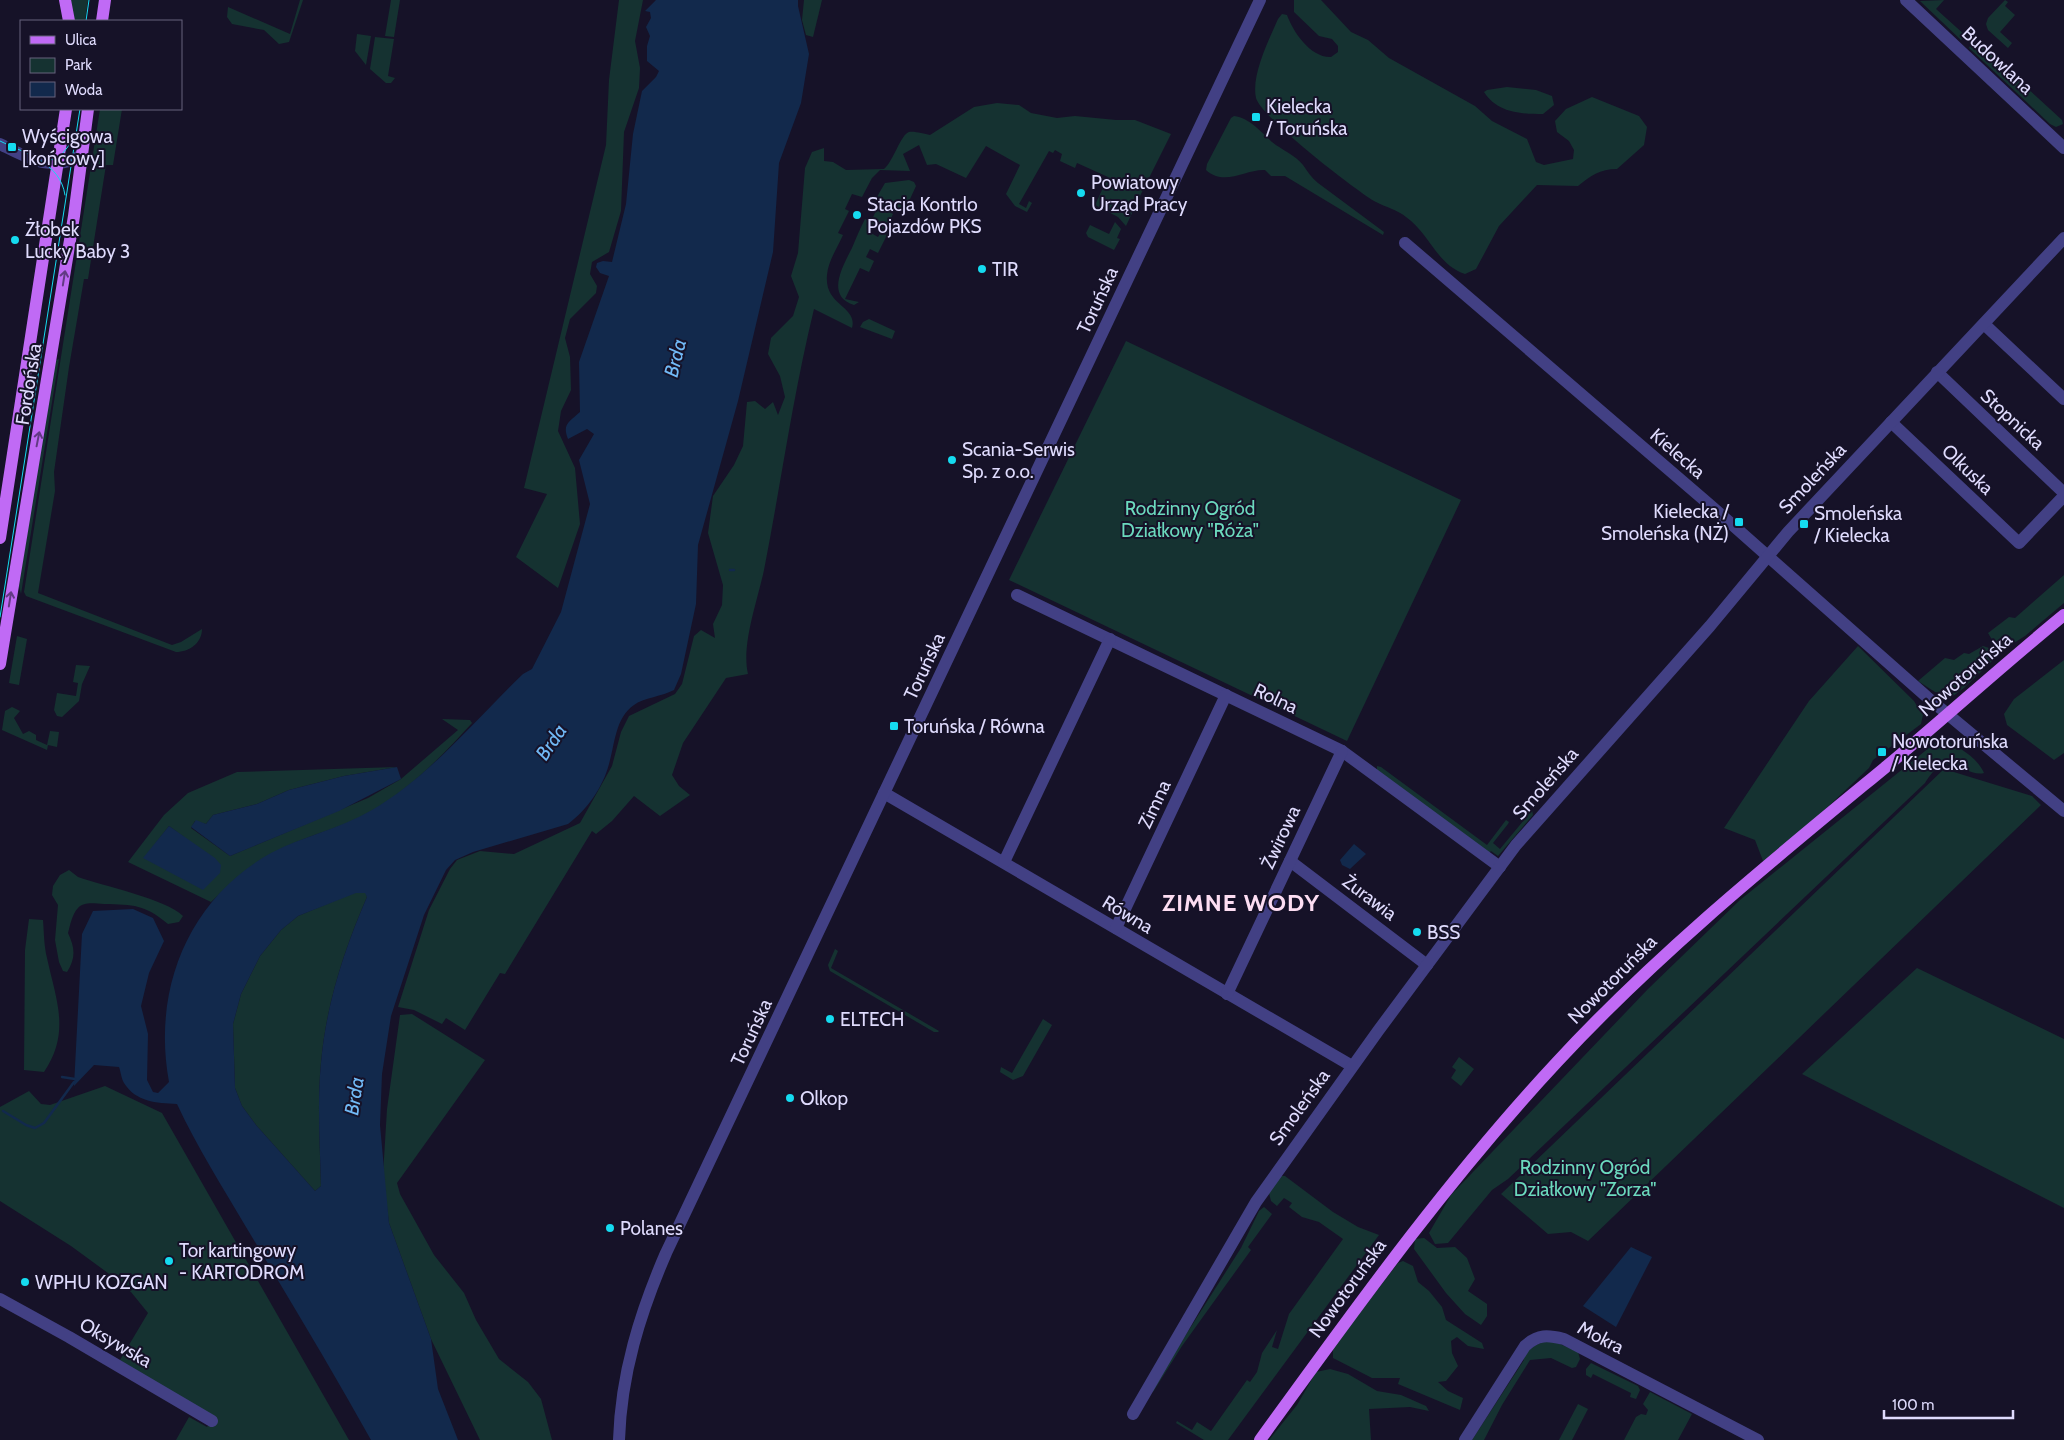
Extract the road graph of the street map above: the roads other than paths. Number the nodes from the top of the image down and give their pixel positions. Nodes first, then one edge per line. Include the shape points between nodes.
1 (65, 0) edge
2 (105, 0) edge
3 (1260, 0) edge
4 (1906, 0) edge
5 (69, 20) edge
6 (102, 20) edge
7 (66, 110) edge
8 (88, 110) edge
9 (0, 144) edge
10 (2064, 148) edge
11 (82, 155) junction
12 (57, 164) junction
13 (2063, 241) edge
14 (1405, 243) dead end
15 (1984, 324) junction
16 (1937, 372) junction
17 (2064, 399) edge
18 (1891, 422) junction
19 (2064, 495) edge
20 (2, 518) edge
21 (0, 538) edge
22 (1767, 557) junction
23 (1017, 595) dead end
24 (2064, 614) edge
25 (1110, 639) junction
26 (0, 664) edge
27 (1226, 695) junction
28 (1948, 714) junction
29 (1342, 751) junction
30 (884, 793) junction
31 (2064, 811) edge
32 (1290, 861) junction
33 (1004, 862) junction
34 (1500, 867) junction
35 (1116, 928) junction
36 (1427, 964) junction
37 (1227, 994) junction
38 (1352, 1066) junction
39 (4, 1303) edge
40 (1133, 1414) dead end
41 (212, 1421) dead end
42 (618, 1440) edge
43 (1260, 1440) edge
44 (1465, 1440) edge
45 (1758, 1440) edge

1 - 5 main road
2 - 6 main road
3 - 30 street, Toruńska
4 - 10 street, Budowlana
7 - 12 main road, Fordońska
8 - 11 main road, Fordońska
9 - 12 street via 31,158
11 - 12 street via 69,163
26 -> 11 main road, Fordońska
12 - 20 main road, Fordońska
13 - 15 street, Smoleńska
14 - 22 street, Kielecka
15 - 16 street, Smoleńska
15 - 17 street
16 - 18 street, Smoleńska
16 - 19 street, Stopnicka
18 - 19 street, Olkuska via 2019,543
18 - 22 street, Smoleńska
20 - 21 main road, Fordońska
22 - 28 street, Kielecka
22 - 34 street, Smoleńska via 1525,834
23 - 25 street, Rolna
24 - 28 main road, Nowotoruńska
25 - 27 street, Rolna
25 - 33 street
27 - 29 street, Rolna
27 - 35 street, Zimna
28 - 31 street, Kielecka
28 - 43 main road, Nowotoruńska via 1738,888 1674,945 1559,1060 1440,1196
29 - 32 street, Żwirowa
29 - 34 street, Rolna
30 - 33 street, Równa
30 - 42 street, Toruńska via 650,1290 624,1385
32 - 36 street, Żurawia
32 - 37 street, Żwirowa
33 - 35 street, Równa
34 - 36 street, Smoleńska
35 - 37 street, Równa
36 - 38 street, Smoleńska
37 - 38 street, Równa
38 - 40 street, Smoleńska via 1256,1202
39 - 41 street, Oksywska
44 - 45 street, Mokra via 1525,1346 1546,1335 1564,1338

